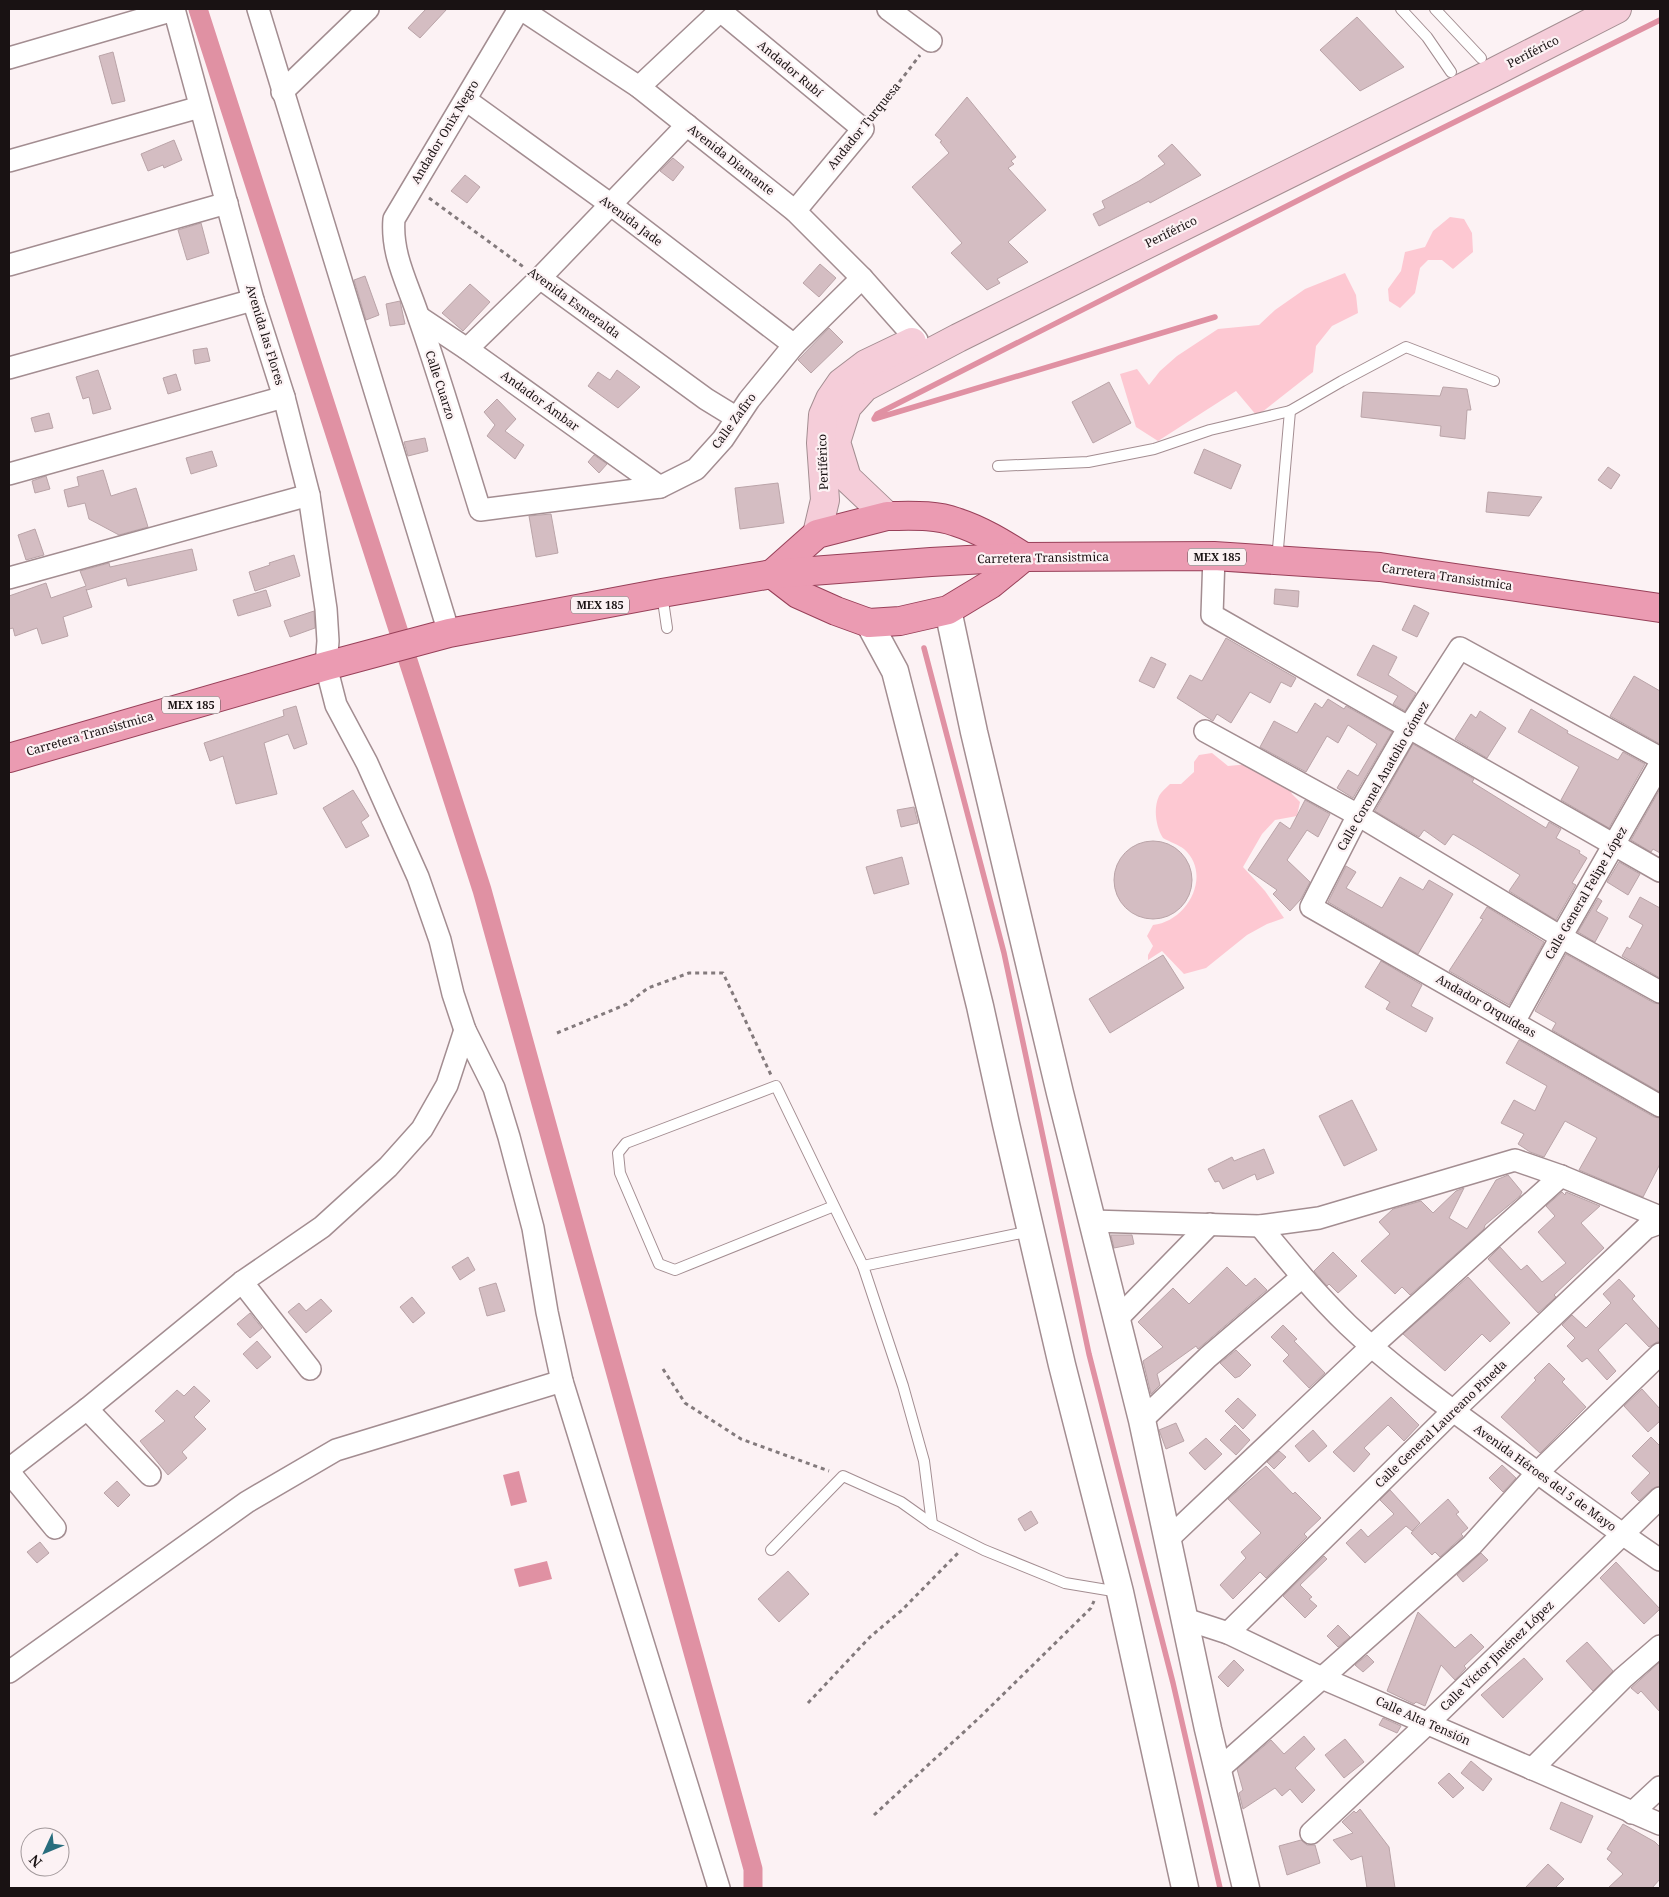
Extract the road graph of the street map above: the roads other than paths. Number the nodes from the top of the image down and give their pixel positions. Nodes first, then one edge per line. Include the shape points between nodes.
1 (174, 9) edge
2 (258, 9) edge
3 (368, 9) edge
4 (520, 9) edge
5 (720, 9) edge
6 (888, 9) edge
7 (1401, 9) edge
8 (1435, 9) edge
9 (1580, 9) edge
10 (1617, 9) edge
11 (931, 41) road end
12 (9, 58) edge
13 (1486, 66) junction
14 (1457, 80) junction
15 (639, 87) junction
16 (282, 92) junction
17 (466, 100) junction
18 (200, 107) junction
19 (687, 125) junction
20 (863, 129) joint
21 (9, 160) edge
22 (227, 203) junction
23 (610, 204) junction
24 (796, 211) junction
25 (398, 262) joint
26 (9, 265) edge
27 (540, 278) junction
28 (862, 278) junction
29 (254, 300) junction
30 (419, 317) junction
31 (917, 340) junction
32 (794, 345) junction
33 (467, 348) junction
34 (9, 368) edge
35 (1494, 381) dead end
36 (284, 397) junction
37 (839, 403) junction
38 (1290, 411) junction
39 (737, 418) junction
40 (998, 466) dead end
41 (9, 474) edge
42 (660, 487) junction
43 (309, 495) junction
44 (480, 510) joint
45 (887, 516) junction
46 (817, 534) junction
47 (1214, 556) junction
48 (1024, 557) junction
49 (1277, 560) junction
50 (772, 574) junction
51 (9, 578) edge
52 (662, 593) junction
53 (1660, 608) edge
54 (948, 610) junction
55 (869, 623) junction
56 (667, 628) dead end
57 (439, 636) junction
58 (326, 666) junction
59 (1409, 727) junction
60 (1205, 731) dead end
61 (9, 758) edge
62 (1660, 758) edge
63 (1660, 764) edge
64 (1358, 815) junction
65 (1614, 845) junction
66 (1660, 871) edge
67 (1311, 906) joint
68 (1561, 937) junction
69 (1660, 992) edge
70 (1514, 1022) junction
71 (465, 1030) junction
72 (1660, 1106) edge
73 (1561, 1176) junction
74 (834, 1206) junction
75 (1660, 1216) edge
76 (1092, 1221) junction
77 (1660, 1223) edge
78 (1210, 1224) junction
79 (1260, 1226) junction
80 (1031, 1230) junction
81 (863, 1266) junction
82 (1302, 1277) junction
83 (242, 1282) junction
84 (1117, 1318) junction
85 (1372, 1346) junction
86 (1660, 1354) edge
87 (310, 1369) dead end
88 (562, 1381) junction
89 (87, 1409) junction
90 (1453, 1411) junction
91 (1142, 1420) junction
92 (9, 1471) edge
93 (1537, 1473) junction
94 (150, 1475) dead end
95 (1660, 1498) edge
96 (932, 1524) junction
97 (55, 1528) dead end
98 (1622, 1534) junction
99 (1168, 1539) junction
100 (771, 1550) dead end
101 (1660, 1560) edge
102 (1110, 1591) junction
103 (1185, 1620) junction
104 (1228, 1633) junction
105 (1660, 1646) edge
106 (9, 1672) edge
107 (1322, 1678) junction
108 (1428, 1723) junction
109 (1532, 1769) junction
110 (1218, 1770) junction
111 (1660, 1787) edge
112 (1632, 1813) junction
113 (1660, 1824) edge
114 (1311, 1833) dead end
115 (1179, 1884) edge
116 (719, 1888) edge
117 (1246, 1888) edge

1 - 12 street
1 - 18 street, Avenida las Flores
2 - 16 street
3 - 16 street
4 - 15 street, Avenida Diamante
4 - 17 street, Andador Onix Negro
5 - 15 street
5 - 20 street, Andador Rubí
6 - 11 street
7 - 14 lane via 1427,37
8 - 13 lane
9 - 13 main road, Periférico
10 - 13 main road, Periférico
13 - 14 main road, Periférico
14 - 31 main road, Periférico
14 - 37 main road, Periférico
15 - 19 street, Avenida Diamante
16 - 57 street
17 - 23 street, Avenida Jade
17 - 25 street, Andador Onix Negro via 394,219 393,236
18 - 21 street
18 - 22 street, Avenida las Flores
19 - 23 street
19 - 24 street, Avenida Diamante
20 - 24 street, Andador Turquesa
22 - 26 street
22 - 29 street, Avenida las Flores
23 - 27 street
23 - 32 street, Avenida Jade
24 - 28 street, Avenida Diamante
25 - 30 street, Calle Cuarzo
27 - 33 street
27 - 39 street, Avenida Esmeralda
28 - 31 street, Avenida Diamante
28 - 32 street, Calle Zafiro
29 - 34 street
29 - 36 street, Avenida las Flores
30 - 33 street, Andador Ámbar
30 - 44 street, Calle Cuarzo
31 - 37 main road, Periférico via 866,364 841,383
32 - 39 street, Calle Zafiro
33 - 42 street, Andador Ámbar
35 - 38 lane via 1406,347
36 - 41 street
36 - 43 street, Avenida las Flores
37 - 45 main road, Periférico via 836,442 847,478
37 - 46 main road, Periférico via 823,415 821,444 825,500
38 - 40 lane via 1210,430 1154,449 1088,462
38 - 49 lane
39 - 42 street, Calle Zafiro via 696,469
42 - 44 street, Calle Zafiro
43 - 51 street
43 - 58 street, Avenida las Flores via 326,609
45 - 46 main road
45 - 48 main road via 955,521 992,537
46 - 50 main road
47 - 48 main road, Carretera Transistmica / MEX 185
47 - 49 main road, Carretera Transistmica / MEX 185
47 - 59 street via 1212,615
48 - 50 main road, Carretera Transistmica / MEX 185
48 - 54 main road via 991,584
49 - 53 main road, Carretera Transistmica / MEX 185 via 1380,567
50 - 52 main road, Carretera Transistmica / MEX 185
50 - 55 main road via 798,594
52 - 56 lane
52 - 57 main road, Carretera Transistmica / MEX 185
54 - 55 main road via 900,621
54 - 76 street via 974,732
55 - 80 street via 895,671 978,996
57 - 58 main road, Carretera Transistmica / MEX 185
58 - 61 main road, Carretera Transistmica / MEX 185
58 - 71 street, Avenida las Flores via 336,705 367,762 418,877 440,940
59 - 62 street, Calle Coronel Anatolio Gómez via 1460,648
59 - 64 street, Calle Coronel Anatolio Gómez
59 - 65 street
60 - 64 street
63 - 65 street, Calle General Felipe López
64 - 67 street, Calle Coronel Anatolio Gómez
64 - 68 street
65 - 66 street
65 - 68 street, Calle General Felipe López
67 - 70 street, Andador Orquídeas
68 - 69 street
68 - 70 street, Calle General Felipe López
70 - 72 street, Andador Orquídeas
71 - 83 street via 447,1085 422,1128 388,1167 322,1227
71 - 88 street, Avenida las Flores via 494,1088 509,1137 533,1228
73 - 75 street
73 - 79 street via 1515,1160 1319,1218
73 - 85 street
74 - 74 lane via 675,1270 659,1264 620,1173 618,1153 626,1144 776,1086
74 - 81 lane
76 - 78 street
76 - 84 street
77 - 90 street, Calle General Laureano Pineda via 1646,1228
78 - 79 street
78 - 84 street
79 - 82 street, Avenida Héroes del 5 de Mayo
80 - 81 lane
80 - 102 street
81 - 96 lane via 924,1461
82 - 85 street, Avenida Héroes del 5 de Mayo
82 - 91 street via 1208,1357
83 - 87 street
83 - 89 street
84 - 91 street
85 - 90 street, Avenida Héroes del 5 de Mayo
85 - 99 street
86 - 93 street
88 - 106 street via 336,1450 246,1502
88 - 116 street, Avenida las Flores
89 - 92 street
89 - 94 street
90 - 93 street, Avenida Héroes del 5 de Mayo
90 - 104 street, Calle General Laureano Pineda
91 - 99 street
92 - 97 street
93 - 98 street, Avenida Héroes del 5 de Mayo
93 - 107 street via 1472,1545
95 - 98 street, Calle Víctor Jiménez López
96 - 100 lane via 901,1502 843,1476
96 - 102 lane via 1065,1583
98 - 101 street, Avenida Héroes del 5 de Mayo
98 - 108 street, Calle Víctor Jiménez López
99 - 103 street
102 - 115 street
103 - 104 street, Calle Alta Tensión
103 - 110 street
104 - 107 street, Calle Alta Tensión
105 - 109 street via 1623,1678
107 - 108 street, Calle Alta Tensión
107 - 110 street
108 - 109 street, Calle Alta Tensión
108 - 114 street, Calle Víctor Jiménez López
109 - 112 street, Calle Alta Tensión
110 - 117 street
111 - 112 street
112 - 113 street, Calle Alta Tensión

